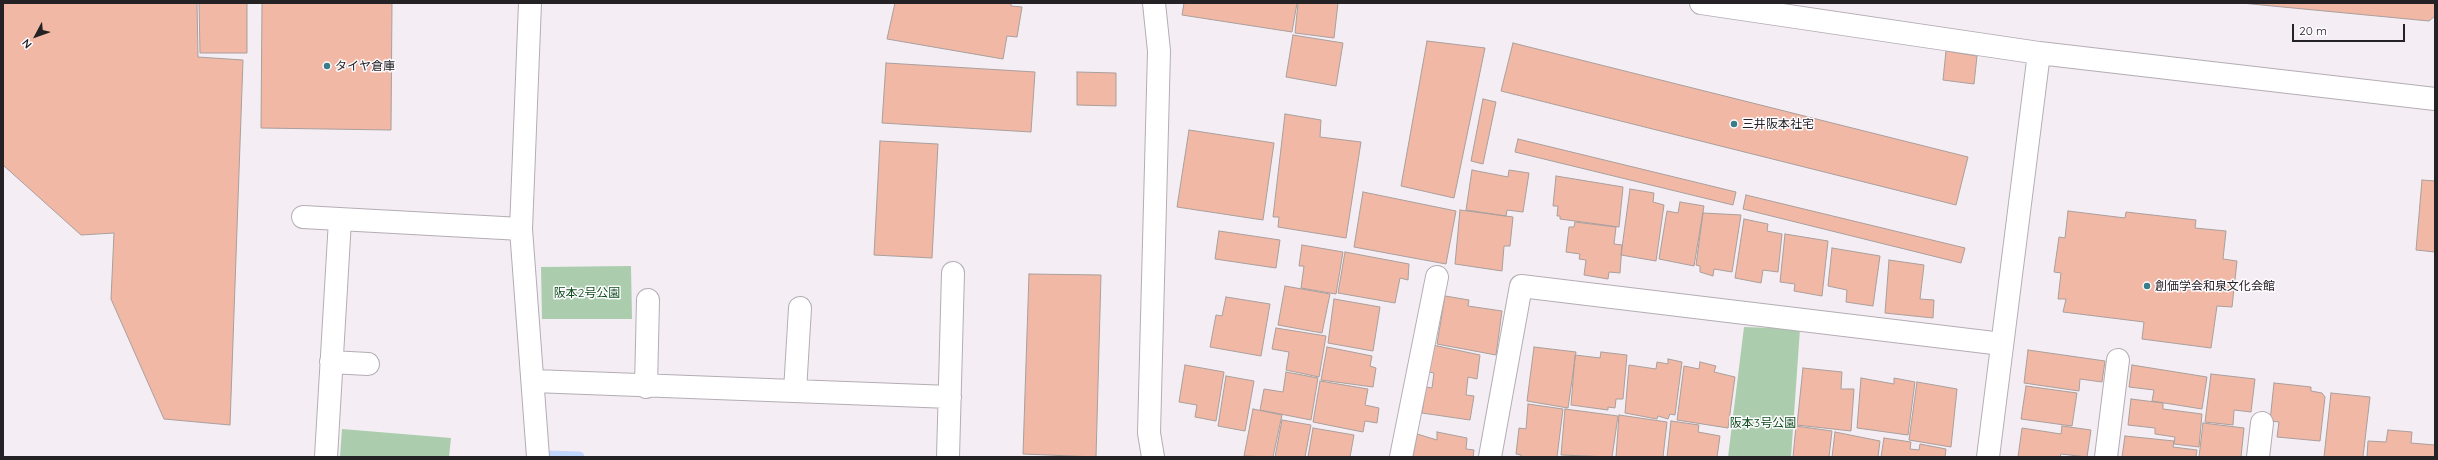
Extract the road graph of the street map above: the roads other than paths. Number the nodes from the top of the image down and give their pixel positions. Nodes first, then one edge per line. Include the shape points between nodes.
1 (530, 3) edge
2 (1154, 3) edge
3 (1701, 3) edge
4 (2039, 53) junction
5 (2435, 99) edge
6 (303, 217) dead end
7 (340, 220) junction
8 (521, 229) junction
9 (953, 273) dead end
10 (1437, 277) dead end
11 (648, 300) dead end
12 (800, 308) dead end
13 (2002, 344) junction
14 (2118, 360) dead end
15 (331, 362) junction
16 (368, 364) dead end
17 (534, 381) junction
18 (646, 387) junction
19 (795, 391) junction
20 (950, 398) junction
21 (2262, 424) dead end
22 (326, 457) edge
23 (538, 457) edge
24 (948, 457) edge
25 (1154, 457) edge
26 (1401, 457) edge
27 (1490, 457) edge
28 (1988, 457) edge
29 (2106, 457) edge
30 (2258, 457) edge

1 - 8 street
2 - 25 street via 1159,51 1149,433
3 - 4 street
4 - 5 street
4 - 13 street
6 - 7 street
7 - 8 street
7 - 15 street
8 - 17 street
9 - 20 street
10 - 26 street
11 - 18 street
12 - 19 street
13 - 27 street via 1521,286
13 - 28 street
14 - 29 street
15 - 16 street
15 - 22 street
17 - 18 street
17 - 23 street
18 - 19 street
19 - 20 street
20 - 24 street
21 - 30 street

